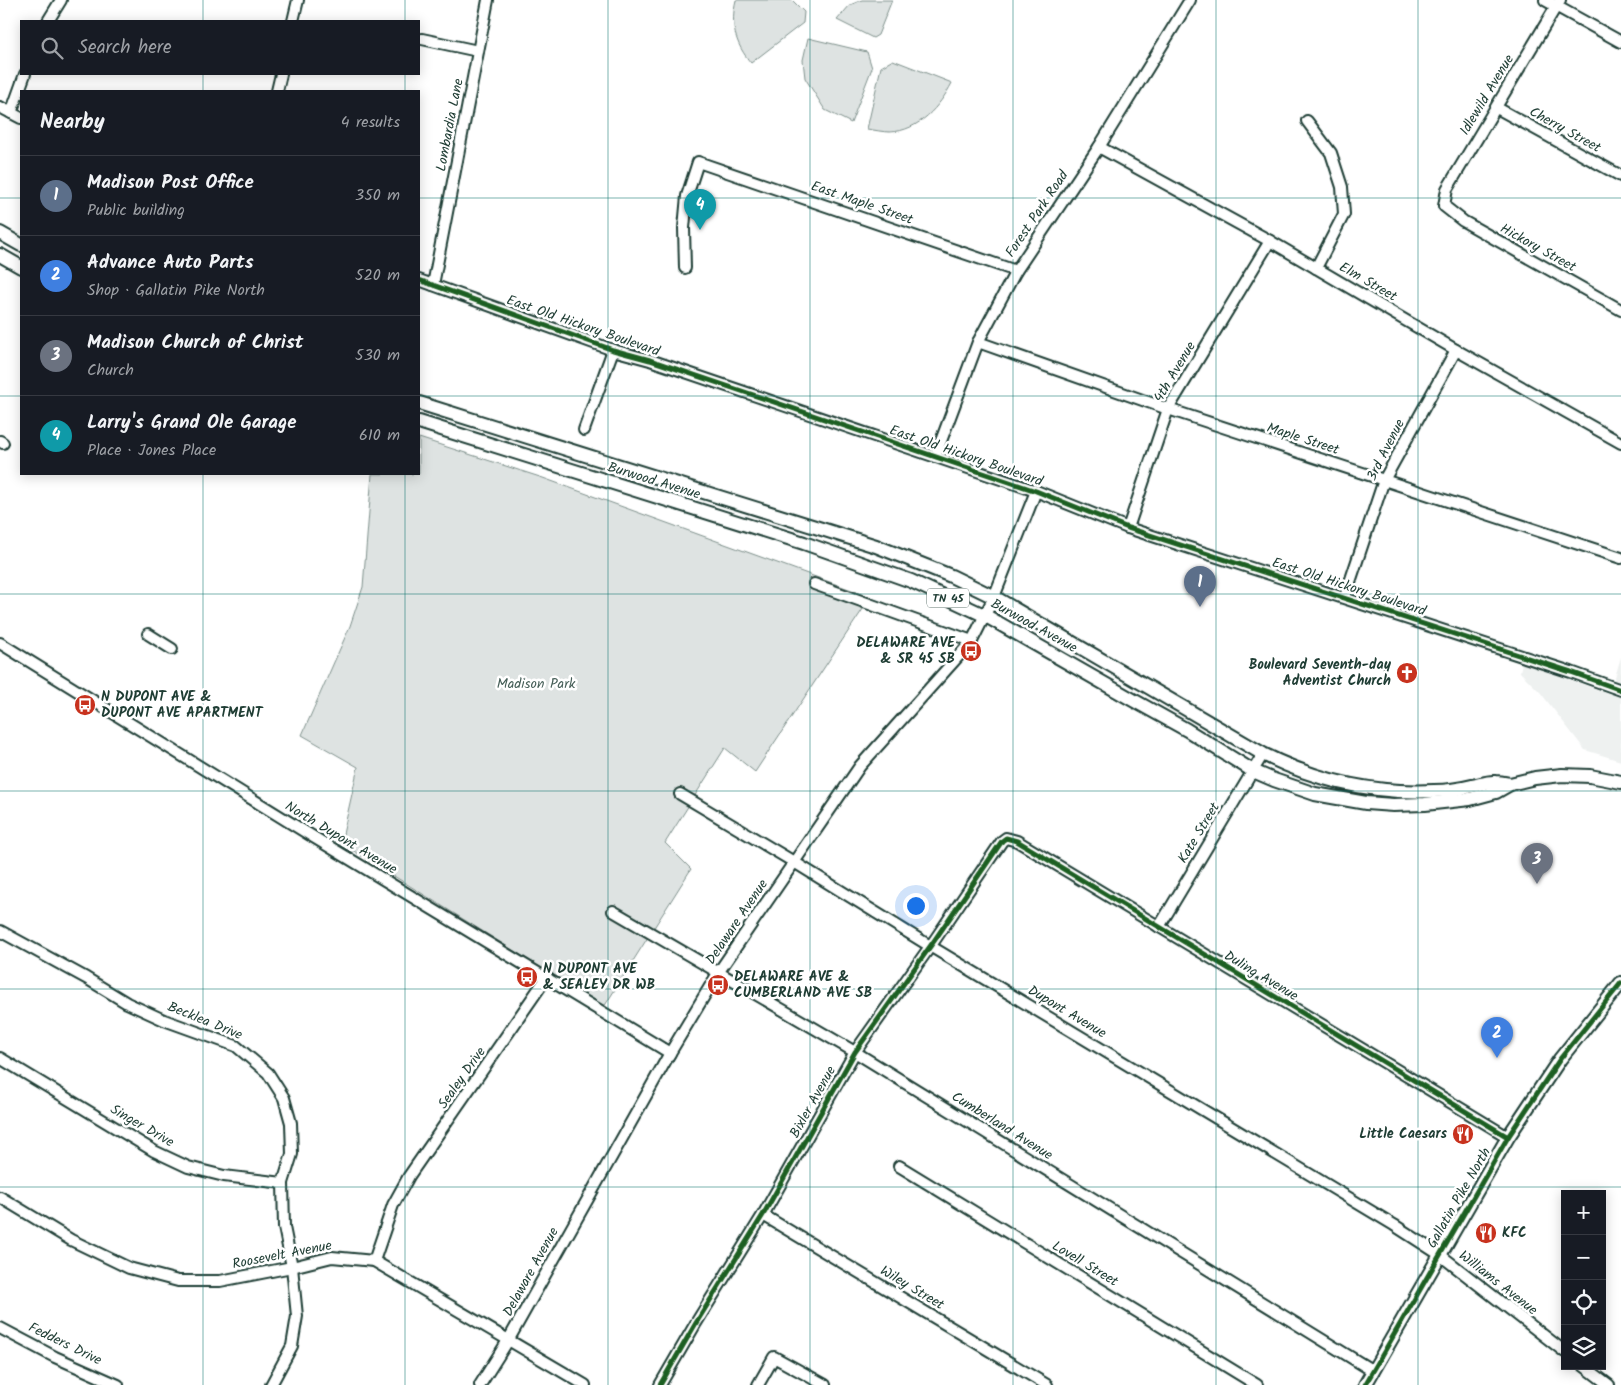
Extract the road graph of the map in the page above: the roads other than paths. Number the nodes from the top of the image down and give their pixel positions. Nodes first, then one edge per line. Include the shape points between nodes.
1 (61, 0) edge
2 (298, 0) edge
3 (488, 0) edge
4 (1190, 0) edge
5 (1545, 0) edge
6 (1559, 3) edge
7 (49, 20) edge
8 (294, 20) edge
9 (422, 39) dead end
10 (1621, 42) edge
11 (478, 51) junction
12 (25, 75) edge
13 (281, 75) edge
14 (277, 90) edge
15 (0, 107) edge
16 (1497, 108) junction
17 (11, 113) junction
18 (20, 118) edge
19 (1308, 121) dead end
20 (1099, 147) junction
21 (1621, 176) edge
22 (1444, 206) joint
23 (0, 233) edge
24 (1270, 241) junction
25 (20, 244) edge
26 (0, 255) edge
27 (20, 266) edge
28 (685, 268) dead end
29 (1316, 268) junction
30 (1016, 271) junction
31 (420, 280) edge
32 (433, 285) junction
33 (1621, 310) edge
34 (978, 342) junction
35 (613, 350) junction
36 (1456, 350) junction
37 (420, 403) edge
38 (1168, 409) junction
39 (420, 422) edge
40 (584, 430) dead end
41 (1621, 443) edge
42 (935, 457) junction
43 (1384, 480) junction
44 (1036, 491) junction
45 (1128, 528) junction
46 (1621, 558) edge
47 (814, 584) dead end
48 (994, 597) junction
49 (1345, 597) junction
50 (986, 616) junction
51 (148, 634) dead end
52 (972, 641) junction
53 (0, 642) edge
54 (172, 649) dead end
55 (1621, 690) edge
56 (1263, 754) junction
57 (1253, 771) junction
58 (1621, 782) edge
59 (1510, 784) junction
60 (680, 794) dead end
61 (1002, 841) joint
62 (794, 862) junction
63 (613, 911) dead end
64 (1159, 927) junction
65 (0, 931) edge
66 (930, 946) junction
67 (718, 973) junction
68 (547, 977) junction
69 (1621, 983) edge
70 (855, 1052) junction
71 (670, 1053) junction
72 (0, 1058) edge
73 (1508, 1137) junction
74 (898, 1166) dead end
75 (283, 1183) junction
76 (0, 1197) edge
77 (763, 1215) junction
78 (1439, 1254) junction
79 (374, 1261) junction
80 (292, 1267) junction
81 (0, 1328) edge
82 (509, 1339) junction
83 (1561, 1349) edge
84 (1589, 1370) edge
85 (1372, 1371) junction
86 (118, 1385) edge
87 (271, 1385) edge
88 (480, 1385) edge
89 (585, 1385) edge
90 (660, 1385) edge
91 (758, 1385) edge
92 (826, 1385) edge
93 (1047, 1385) edge
94 (1257, 1385) edge
95 (1365, 1385) edge
96 (1609, 1385) edge

1 - 7 street
2 - 8 street
3 - 11 street, Lombardia Lane
4 - 20 street, Forest Park Road
5 - 6 street
6 - 10 street
6 - 16 street, Idlewild Avenue
9 - 11 street
11 - 32 street, Lombardia Lane
12 - 17 street
13 - 14 street
15 - 17 street
16 - 21 street, Cherry Street
16 - 22 street, Idlewild Avenue via 1447,189
17 - 18 street
19 - 29 street via 1331,154 1342,187 1344,214
20 - 24 street, Elm Street
20 - 30 street, Forest Park Road
22 - 33 street, Hickory Street via 1463,221
23 - 25 main road
24 - 29 street, Elm Street
24 - 38 street, 4th Avenue
26 - 27 main road
28 - 30 street, East Maple Street via 687,196 698,162
29 - 36 street, Elm Street
30 - 34 street, Forest Park Road
31 - 32 street, East Old Hickory Boulevard
32 - 35 street, East Old Hickory Boulevard
34 - 38 street, Maple Street
34 - 42 street, Forest Park Road
35 - 40 street
35 - 42 street, East Old Hickory Boulevard
36 - 41 street, Elm Street
36 - 43 street, 3rd Avenue
37 - 48 main road, Burwood Avenue / TN 45 via 876,546
38 - 43 street, Maple Street
38 - 45 street, 4th Avenue
39 - 50 main road, Burwood Avenue / TN 45 via 804,543 911,581
42 - 44 street, East Old Hickory Boulevard
43 - 46 street, Maple Street
43 - 49 street, 3rd Avenue
44 - 45 street, East Old Hickory Boulevard
44 - 48 street, Delaware Avenue
45 - 49 street, East Old Hickory Boulevard
47 - 52 street
48 - 50 street, Delaware Avenue
48 - 56 main road, Burwood Avenue / TN 45
49 - 55 street, East Old Hickory Boulevard
50 - 52 street, Delaware Avenue
50 - 57 main road, Burwood Avenue / TN 45
51 - 54 street
52 - 62 street, Delaware Avenue via 860,766
53 - 68 street, North Dupont Avenue via 121,713 328,846
56 - 57 street, Kate Street
56 - 59 main road, Burwood Avenue / TN 45 via 1310,774 1361,787 1435,791 1494,781
57 - 59 main road, Burwood Avenue / TN 45 via 1315,794 1393,805 1470,798 1496,792
57 - 64 street, Kate Street
58 - 59 main road, Burwood Avenue / TN 45 via 1562,775
60 - 62 street, Dupont Avenue
61 - 64 street, Duling Avenue via 1006,838 1017,841
61 - 66 street, Bixler Avenue
62 - 66 street, Dupont Avenue
62 - 67 street, Delaware Avenue
63 - 67 street, Cumberland Avenue
64 - 73 street, Duling Avenue
65 - 75 street, Becklea Drive via 127,1003 236,1046 251,1057 268,1073 284,1098 292,1123 292,1154
66 - 70 street, Bixler Avenue
66 - 78 street, Dupont Avenue
67 - 70 street, Cumberland Avenue
67 - 71 street, Delaware Avenue
68 - 71 street, North Dupont Avenue
68 - 79 street, Sealey Drive via 398,1194
69 - 73 main road, Gallatin Pike North via 1560,1059
70 - 77 street, Bixler Avenue
70 - 85 street, Cumberland Avenue
71 - 82 street, Delaware Avenue
72 - 75 street, Singer Drive via 154,1151 188,1167 224,1176
73 - 78 main road, Gallatin Pike North
74 - 94 street, Lovell Street
75 - 80 street, Becklea Drive via 284,1228
76 - 80 street, Roosevelt Avenue via 71,1240 129,1268 178,1281 220,1281
77 - 90 street, Bixler Avenue
77 - 93 street, Wiley Street
78 - 83 street, Williams Avenue
78 - 85 main road, Gallatin Pike North
79 - 80 street, Roosevelt Avenue via 332,1257
79 - 82 street, Roosevelt Avenue
80 - 87 street, Becklea Drive via 297,1316 292,1346
81 - 86 street, Fedders Drive
82 - 88 street, Delaware Avenue
82 - 89 street, Roosevelt Avenue
84 - 96 street
85 - 95 main road, Gallatin Pike North
91 - 92 street via 774,1357

